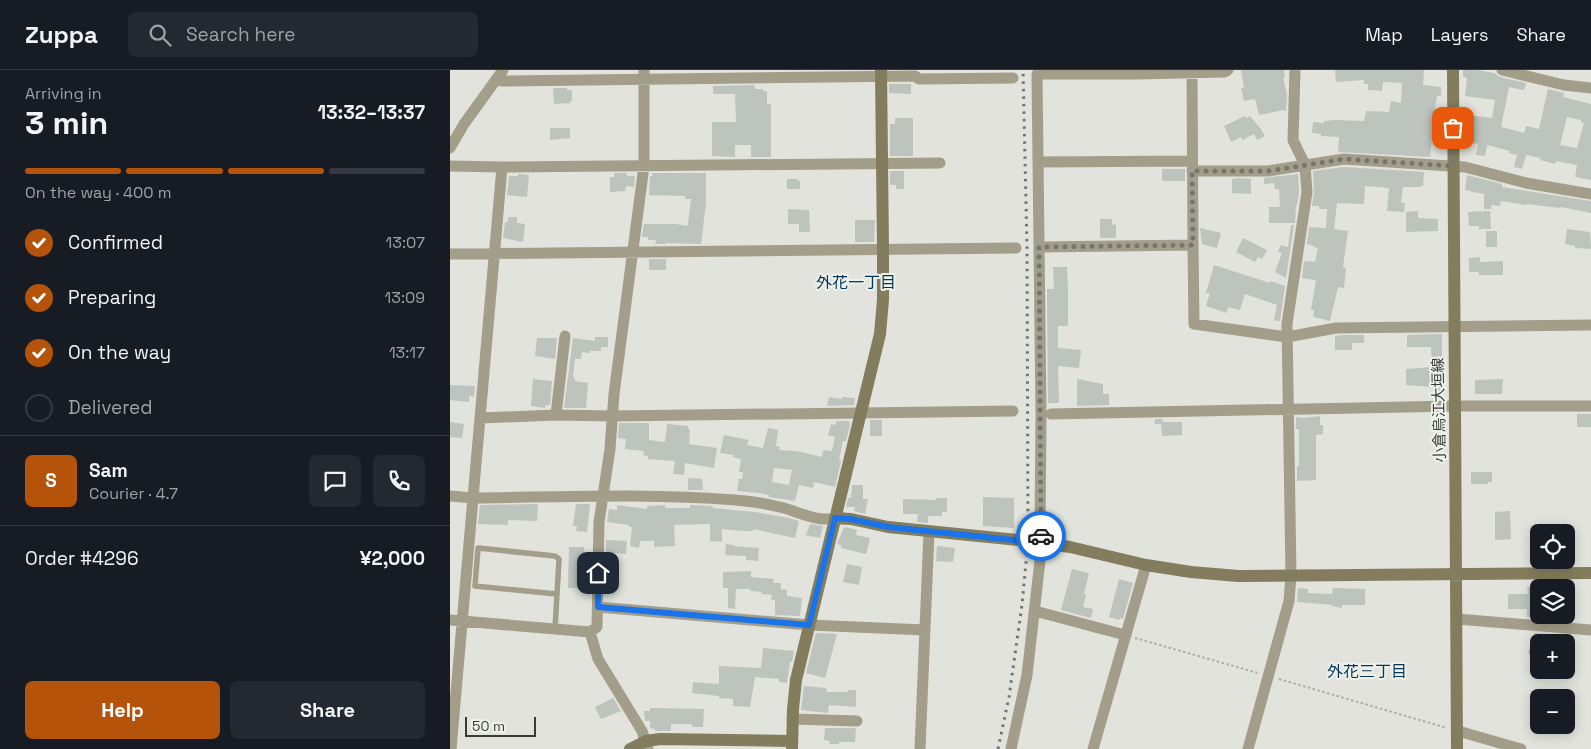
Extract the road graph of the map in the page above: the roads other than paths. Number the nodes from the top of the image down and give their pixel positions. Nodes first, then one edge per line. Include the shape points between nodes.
1 (1228, 70) edge
2 (1295, 70) edge
3 (1453, 70) edge
4 (1502, 70) edge
5 (1137, 72) edge
6 (1192, 72) junction
7 (499, 74) edge
8 (881, 74) edge
9 (644, 75) edge
10 (1014, 78) dead end
11 (1591, 88) edge
12 (450, 148) edge
13 (1038, 162) junction
14 (882, 163) junction
15 (940, 163) dead end
16 (1305, 165) junction
17 (450, 166) edge
18 (644, 166) junction
19 (1192, 166) junction
20 (1453, 166) junction
21 (502, 167) junction
22 (1591, 194) edge
23 (1193, 245) junction
24 (1039, 247) junction
25 (1016, 248) dead end
26 (883, 250) junction
27 (633, 251) junction
28 (495, 252) junction
29 (450, 254) edge
30 (1591, 325) edge
31 (1454, 326) junction
32 (565, 336) dead end
33 (1287, 337) junction
34 (1455, 406) junction
35 (1591, 406) edge
36 (1288, 410) junction
37 (1013, 412) dead end
38 (861, 413) junction
39 (1051, 414) dead end
40 (556, 415) junction
41 (613, 416) junction
42 (481, 418) junction
43 (450, 496) edge
44 (603, 497) junction
45 (473, 498) junction
46 (835, 518) junction
47 (929, 532) junction
48 (1042, 543) junction
49 (1146, 564) junction
50 (1591, 573) edge
51 (1457, 574) junction
52 (1291, 575) junction
53 (557, 594) junction
54 (598, 607) junction
55 (1035, 612) junction
56 (1458, 619) junction
57 (450, 620) edge
58 (463, 621) junction
59 (809, 625) junction
60 (555, 629) junction
61 (925, 630) junction
62 (1591, 630) edge
63 (590, 632) junction
64 (1125, 635) junction
65 (792, 720) junction
66 (857, 721) dead end
67 (1458, 731) junction
68 (647, 745) edge
69 (792, 745) edge
70 (451, 749) edge
71 (630, 749) edge
72 (920, 749) edge
73 (1011, 749) edge
74 (1093, 749) edge
75 (1248, 749) edge
76 (1457, 749) edge
77 (1521, 749) edge

1 - 6 street
2 - 16 street via 1293,140
3 - 20 street, 小倉烏江大垣線
4 - 11 street via 1564,86
5 - 6 street
5 - 13 street via 1037,74
6 - 19 street
7 - 9 street via 501,81
7 - 12 street
8 - 9 street
8 - 10 street via 919,79
8 - 14 street
9 - 18 street
13 - 19 street
13 - 24 street
14 - 15 street
14 - 18 street
14 - 26 street
16 - 19 street via 1268,171
16 - 20 street via 1344,159
16 - 33 street via 1307,192
17 - 21 street
18 - 21 street
18 - 27 street
19 - 23 street
20 - 22 street via 1526,184
20 - 31 street, 小倉烏江大垣線
21 - 28 street
23 - 24 street
23 - 33 street via 1194,324
24 - 48 street
25 - 26 street
26 - 27 street
26 - 38 street via 880,334
27 - 28 street
27 - 41 street
28 - 29 street
28 - 42 street
30 - 31 street
31 - 33 street via 1336,328
31 - 34 street, 小倉烏江大垣線
32 - 40 street
33 - 36 street
34 - 35 street
34 - 36 street
34 - 51 street, 小倉烏江大垣線
36 - 39 street
36 - 52 street
37 - 38 street
38 - 41 street
38 - 46 street
40 - 41 street
40 - 42 street
41 - 44 street
42 - 45 street
43 - 45 street
44 - 45 street
44 - 46 street via 745,501 784,508 810,517
44 - 54 street via 599,522
45 - 58 street
46 - 47 street
46 - 59 street
47 - 48 street
47 - 61 street
48 - 49 street
48 - 55 street
49 - 52 street via 1238,576
49 - 64 street
50 - 51 street
51 - 52 street
51 - 56 street, 小倉烏江大垣線
52 - 75 street via 1289,601
53 - 53 lane via 559,559 556,556 478,548 475,586
53 - 60 lane
54 - 59 street
54 - 63 street via 597,626
55 - 64 street
55 - 73 street via 1027,675
56 - 62 street
56 - 67 street, 小倉烏江大垣線
57 - 58 street
58 - 60 street
58 - 70 street
59 - 61 street
59 - 65 street via 796,680
60 - 63 street
61 - 72 street
63 - 68 street via 598,658
64 - 74 street
65 - 66 street
65 - 69 street
67 - 76 street, 小倉烏江大垣線
67 - 77 street
68 - 69 street via 660,739
68 - 71 street

